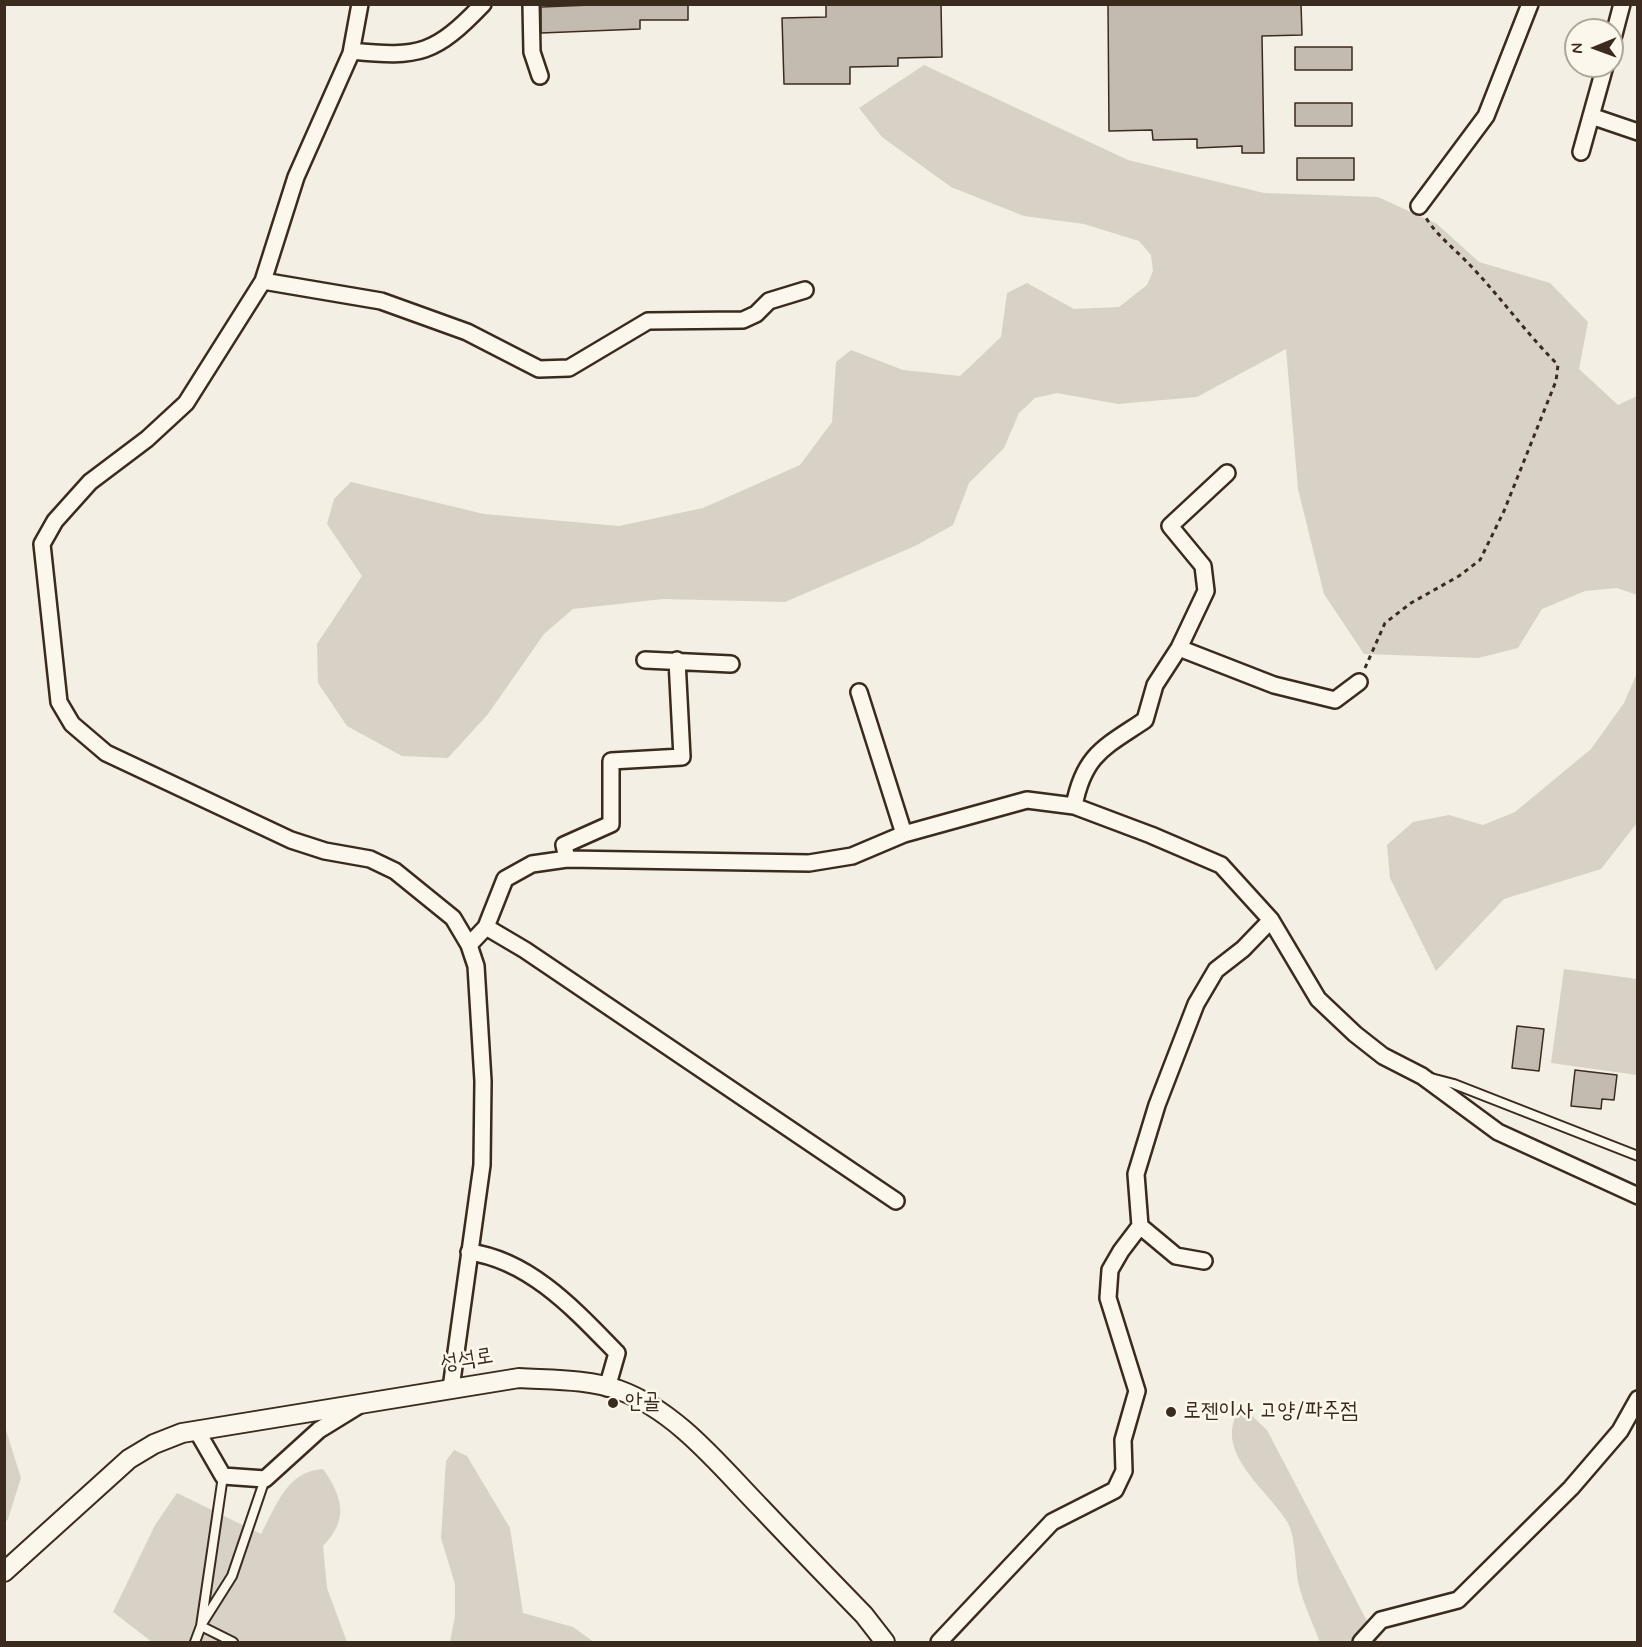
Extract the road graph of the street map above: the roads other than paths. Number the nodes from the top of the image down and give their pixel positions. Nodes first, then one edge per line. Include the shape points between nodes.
1 (360, 4) edge
2 (483, 4) edge
3 (531, 4) edge
4 (1530, 4) edge
5 (351, 53) junction
6 (540, 76) dead end
7 (1602, 78) edge
8 (1591, 116) junction
9 (1638, 132) edge
10 (1581, 152) dead end
11 (1419, 206) road end
12 (264, 281) junction
13 (805, 290) dead end
14 (1227, 472) dead end
15 (1179, 648) junction
16 (645, 660) dead end
17 (677, 660) junction
18 (731, 664) dead end
19 (1359, 682) road end
20 (859, 692) dead end
21 (1074, 806) junction
22 (904, 834) junction
23 (567, 859) junction
24 (1271, 920) junction
25 (486, 927) junction
26 (469, 945) junction
27 (1422, 1076) junction
28 (1638, 1156) edge
29 (1638, 1196) edge
30 (896, 1201) dead end
31 (1140, 1226) junction
32 (469, 1252) junction
33 (1204, 1261) dead end
34 (451, 1388) junction
35 (607, 1388) junction
36 (1638, 1399) edge
37 (362, 1403) junction
38 (197, 1431) junction
39 (223, 1476) junction
40 (265, 1479) junction
41 (4, 1572) edge
42 (201, 1626) junction
43 (195, 1642) edge
44 (233, 1642) edge
45 (885, 1642) edge
46 (939, 1642) edge
47 (1361, 1642) edge

1 - 5 street
2 - 5 street via 445,39 418,53
3 - 6 street via 532,52
4 - 11 street via 1486,116
5 - 12 street via 296,177
7 - 8 street
8 - 9 street
8 - 10 street
12 - 13 street via 381,301 467,332 539,369 569,369 648,321 743,320 769,301
12 - 26 street via 186,404 90,482 55,521 42,544 59,702 72,724 106,753 291,840 370,859 395,871 453,918
14 - 15 street via 1170,526 1203,566 1206,591
15 - 19 street via 1274,685 1335,700
15 - 21 street via 1155,685 1145,720 1097,752 1079,781
16 - 17 street
17 - 18 street
17 - 23 street via 682,757 611,761 611,824 564,845
20 - 22 street
21 - 22 street via 1027,800
21 - 24 street via 1221,865
22 - 23 street via 852,856 809,863
23 - 25 street via 532,864 505,879
24 - 27 street via 1318,999 1383,1056
24 - 31 street via 1216,970 1196,1004 1157,1105 1136,1174
25 - 26 street
25 - 30 street
26 - 32 street via 476,966 483,1081 482,1165
27 - 28 lane via 1454,1084
27 - 29 street via 1498,1132
31 - 33 street via 1176,1256
31 - 46 street via 1110,1270 1108,1298 1137,1391 1123,1440 1124,1472 1115,1490 1052,1522
32 - 34 street
32 - 35 street via 491,1254 533,1275 587,1322 617,1353
34 - 35 street, 성석로 via 519,1378
34 - 37 street, 성석로
35 - 45 street, 성석로 via 646,1403 670,1419 864,1615
36 - 47 street via 1620,1431 1571,1488 1458,1600 1381,1620
37 - 38 street, 성석로
37 - 40 street via 319,1430
38 - 39 street
38 - 41 street, 성석로 via 154,1444 129,1459
39 - 40 street
39 - 42 lane
40 - 42 lane via 232,1576
42 - 43 lane
42 - 44 lane

